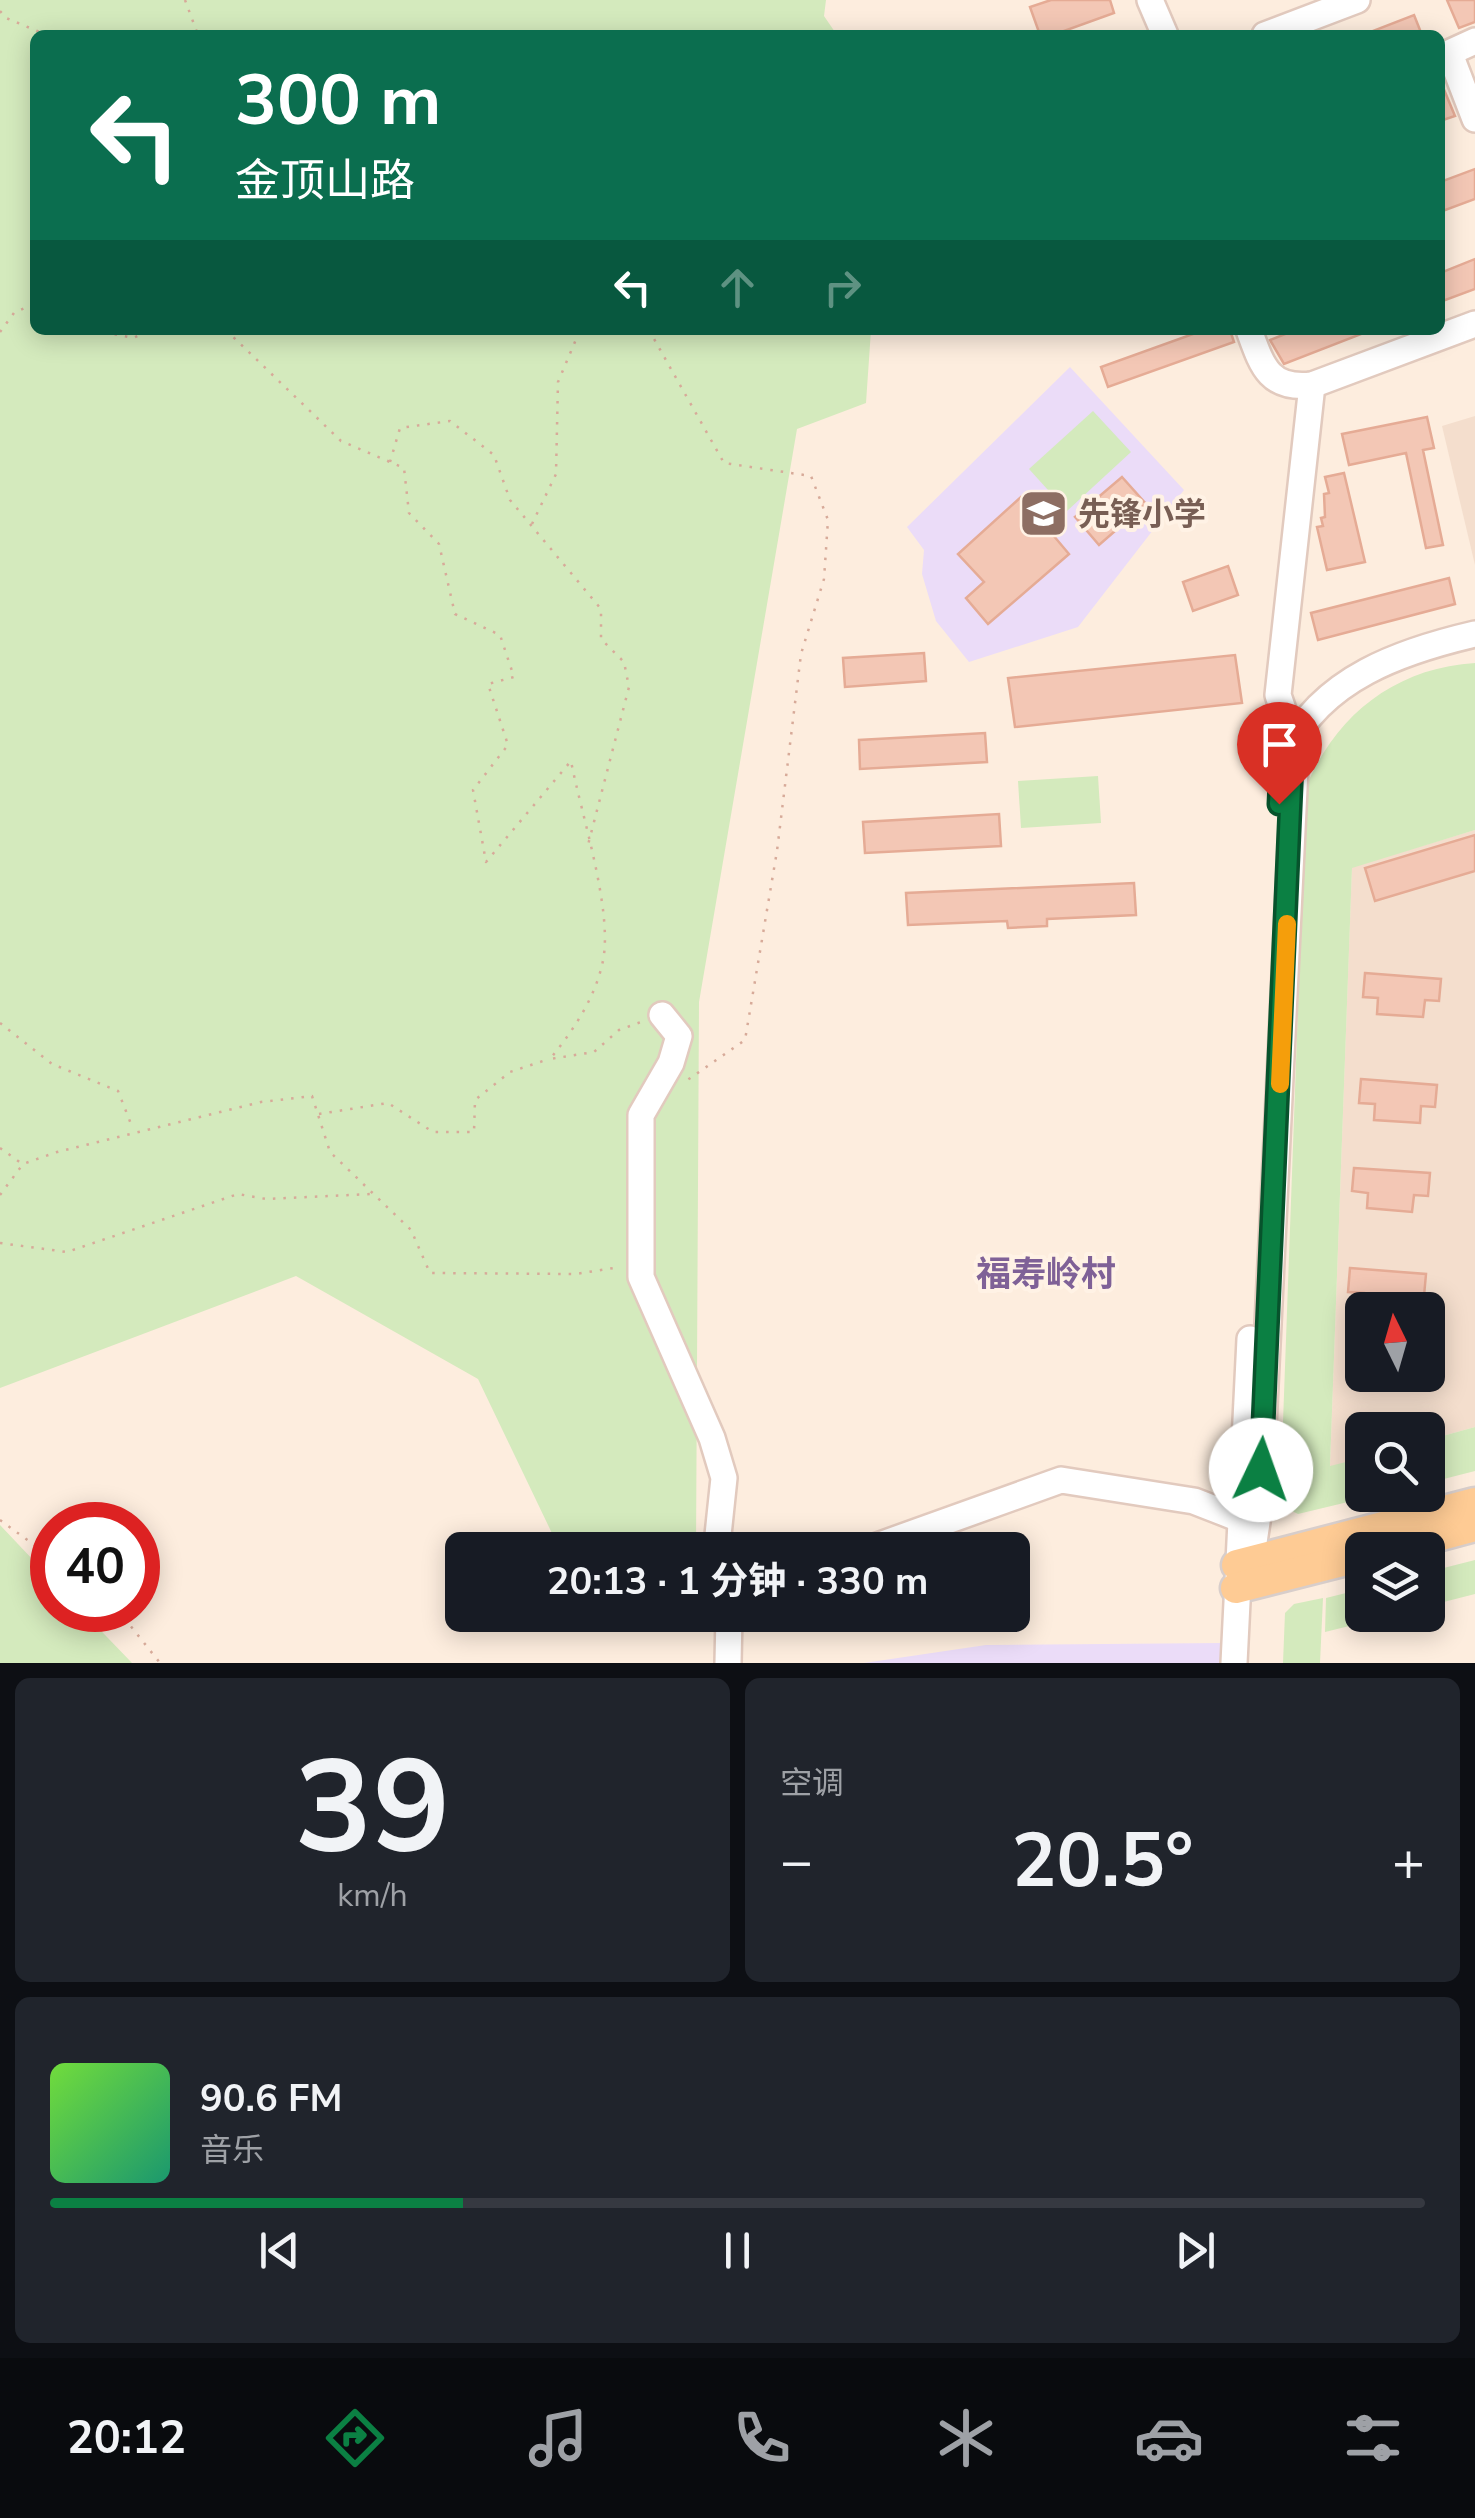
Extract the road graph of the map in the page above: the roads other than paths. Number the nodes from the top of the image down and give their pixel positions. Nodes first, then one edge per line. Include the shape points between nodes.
1 (1150, 0) edge
2 (1356, 0) edge
3 (1163, 30) edge
4 (1278, 30) edge
5 (1475, 41) edge
6 (1445, 56) edge
7 (1475, 119) edge
8 (1475, 324) edge
9 (1251, 335) edge
10 (1312, 385) junction
11 (1475, 634) edge
12 (1293, 740) junction
13 (662, 1016) road end
14 (1475, 1503) edge
15 (1240, 1520) junction
16 (1475, 1526) edge
17 (718, 1532) edge
18 (916, 1532) edge
19 (1445, 1534) edge
20 (1345, 1558) edge
21 (1242, 1572) junction
22 (729, 1632) edge
23 (728, 1663) edge
24 (1234, 1663) edge

1 - 3 street
2 - 4 street
5 - 6 street
6 - 7 street
8 - 10 street
9 - 10 street via 1264,372 1277,383
10 - 12 street via 1278,695
11 - 12 street via 1377,664 1324,703
12 - 15 street via 1281,764
12 - 21 street via 1260,1490
13 - 17 street via 679,1036 640,1115 641,1277 712,1438 724,1478
14 - 21 main road
15 - 18 street via 1194,1500 1060,1480
15 - 21 street
16 - 19 main road
20 - 21 main road
21 - 24 street
22 - 23 street

